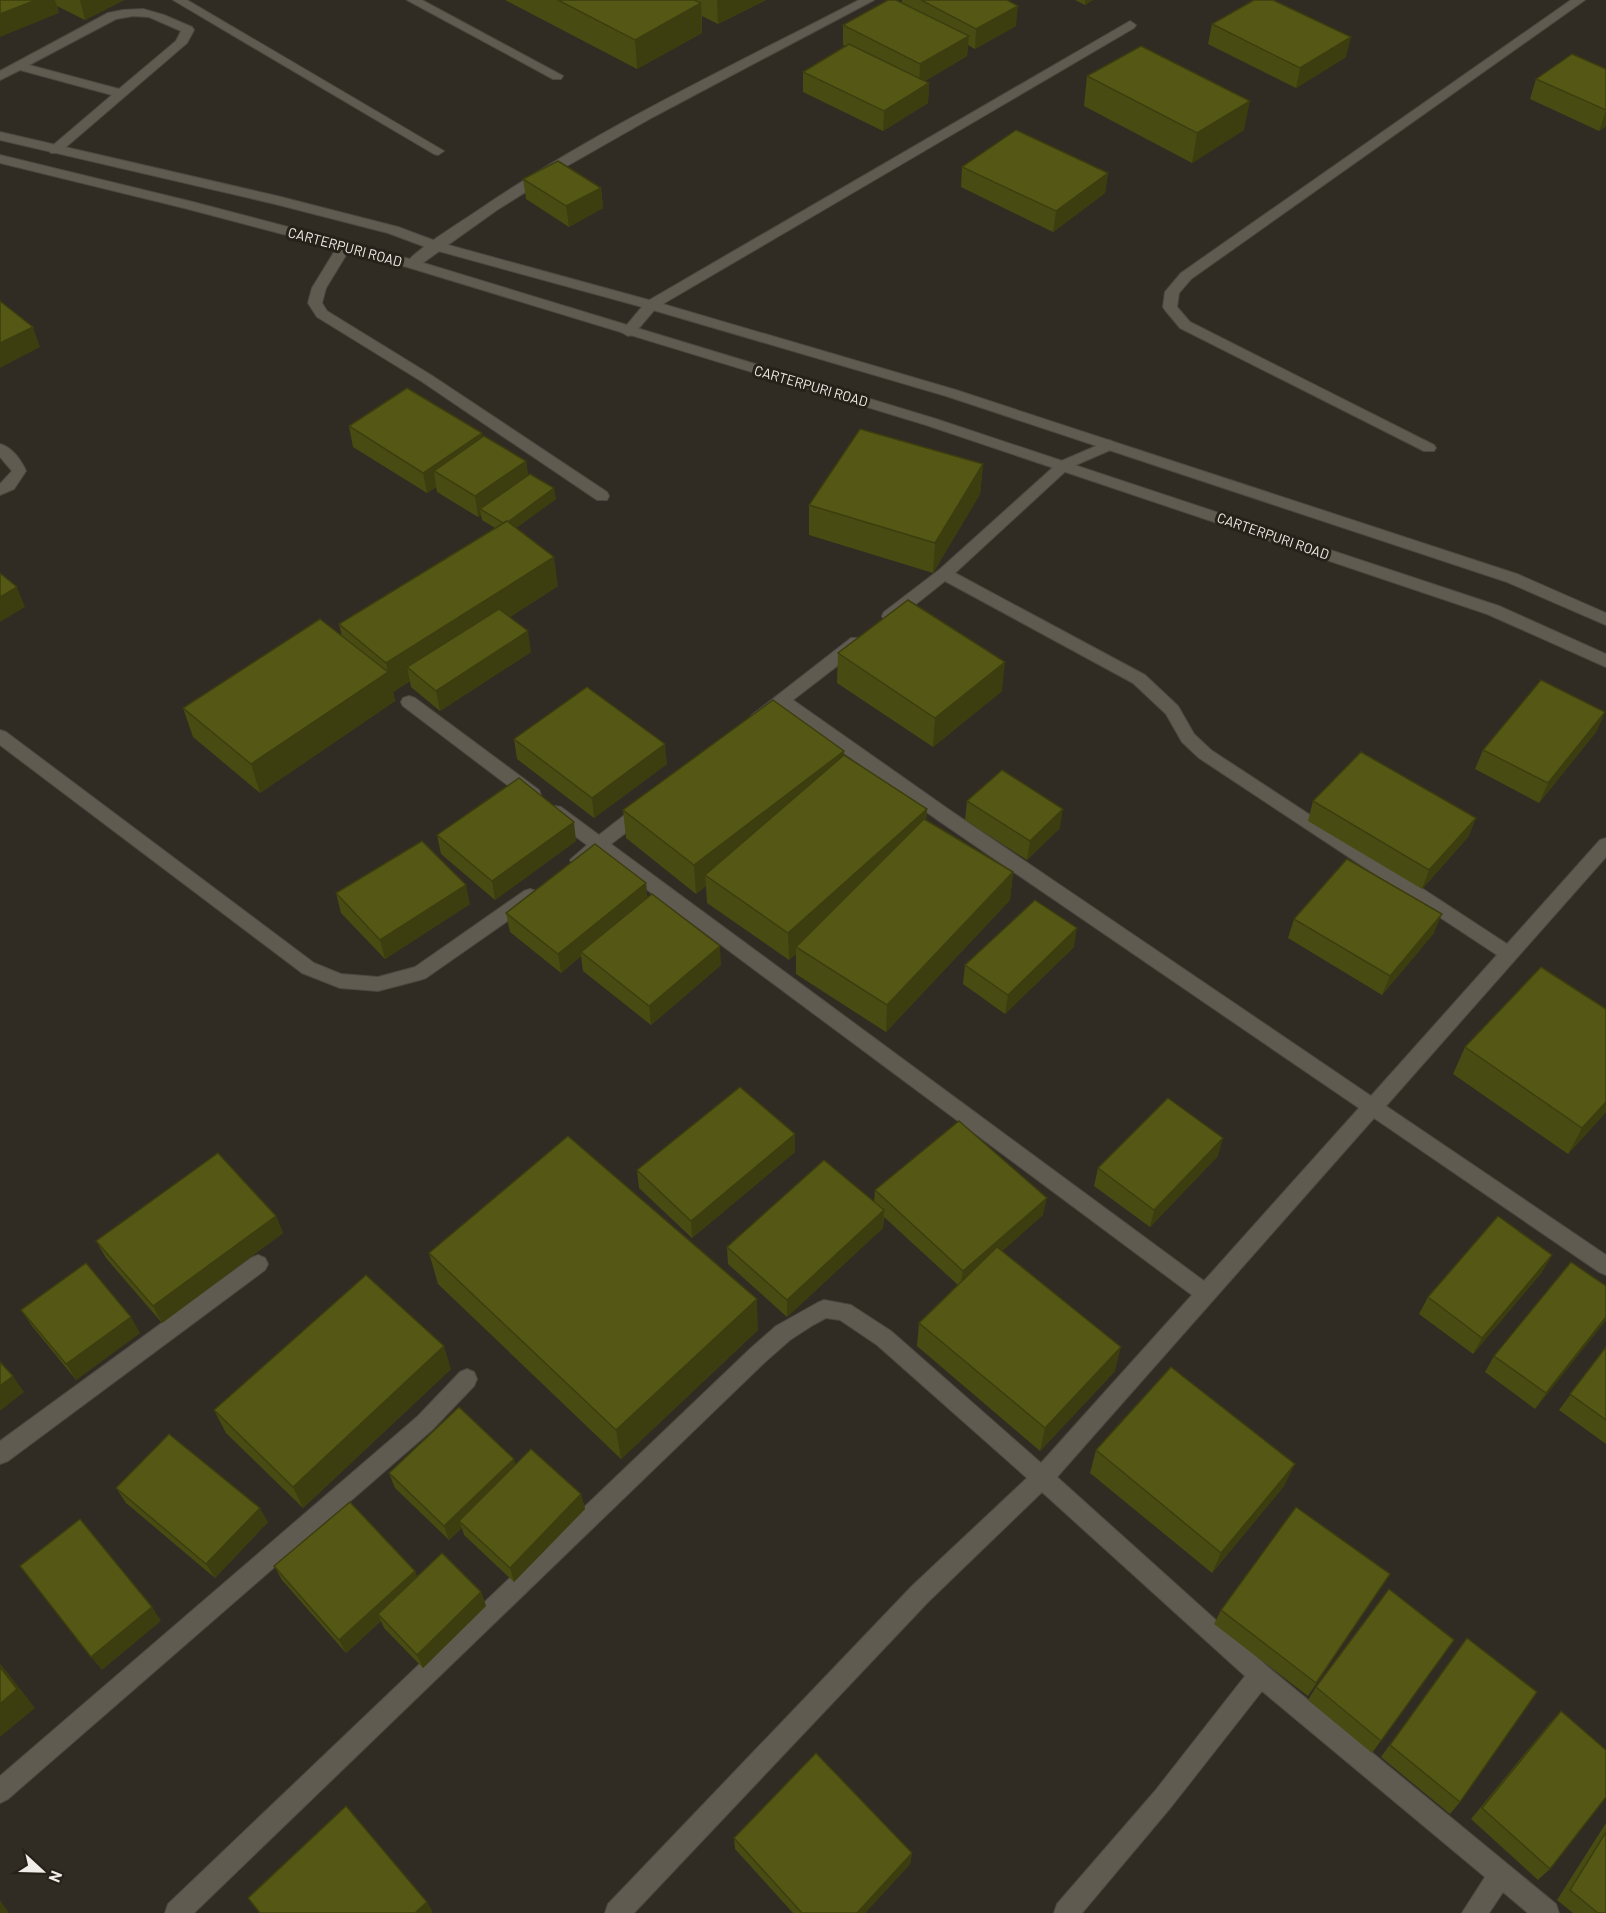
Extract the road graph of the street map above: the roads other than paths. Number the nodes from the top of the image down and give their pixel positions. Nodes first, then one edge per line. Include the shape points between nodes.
1 (179, 0) edge
2 (413, 0) edge
3 (868, 0) edge
4 (1580, 0) edge
5 (1130, 25) dead end
6 (19, 66) junction
7 (0, 76) edge
8 (557, 76) dead end
9 (122, 94) junction
10 (0, 136) edge
11 (56, 150) junction
12 (438, 151) dead end
13 (0, 159) edge
14 (436, 246) junction
15 (344, 247) junction
16 (411, 264) junction
17 (651, 305) junction
18 (628, 332) junction
19 (1110, 445) junction
20 (1429, 448) dead end
21 (0, 449) edge
22 (1064, 465) junction
23 (0, 490) edge
24 (602, 496) dead end
25 (944, 574) junction
26 (1606, 619) edge
27 (1606, 661) edge
28 (782, 701) junction
29 (409, 702) dead end
30 (745, 730) edge
31 (0, 736) edge
32 (654, 802) edge
33 (600, 845) junction
34 (1606, 845) edge
35 (563, 871) edge
36 (545, 884) edge
37 (1509, 954) junction
38 (1373, 1107) junction
39 (258, 1264) dead end
40 (1606, 1266) edge
41 (1207, 1295) junction
42 (467, 1379) dead end
43 (0, 1454) edge
44 (1042, 1478) junction
45 (1260, 1675) junction
46 (0, 1791) edge
47 (1501, 1875) junction
48 (177, 1913) edge
49 (617, 1913) edge
50 (1066, 1913) edge
51 (1474, 1913) edge
52 (1547, 1913) edge

1 - 12 street
2 - 8 street
3 - 14 street via 631,125 521,188
4 - 20 street via 1186,276 1172,292 1170,307 1185,325
5 - 17 street
6 - 7 street
6 - 9 street
6 - 9 street via 129,10 152,13 188,30 182,43
9 - 11 street
10 - 11 street, CARTERPURI ROAD
11 - 14 street, CARTERPURI ROAD via 277,200 393,230
13 - 15 street, CARTERPURI ROAD
14 - 16 street
14 - 17 street, CARTERPURI ROAD
15 - 16 street, CARTERPURI ROAD
15 - 24 street via 319,288 315,303 322,314 426,378
16 - 18 street, CARTERPURI ROAD
17 - 18 street
17 - 19 street, CARTERPURI ROAD via 951,393
18 - 22 street, CARTERPURI ROAD
19 - 22 street
19 - 26 street, CARTERPURI ROAD via 1512,578
21 - 23 street via 19,471 9,486
22 - 25 street
22 - 27 street, CARTERPURI ROAD via 1493,610
25 - 28 street
25 - 37 street via 1139,679 1172,710 1188,738 1205,754
28 - 30 street
28 - 38 street
29 - 33 street
31 - 36 street via 308,968 340,981 378,984 420,973
32 - 33 street
33 - 35 street
33 - 41 street
34 - 37 street
37 - 38 street
38 - 40 street
38 - 41 street
39 - 43 street
41 - 44 street
42 - 46 street via 407,1439
44 - 45 street
44 - 48 street via 884,1338 844,1311 825,1310 806,1318 783,1333 621,1484
44 - 49 street via 920,1594
45 - 47 street
45 - 50 street via 1163,1799
47 - 51 street
47 - 52 street

